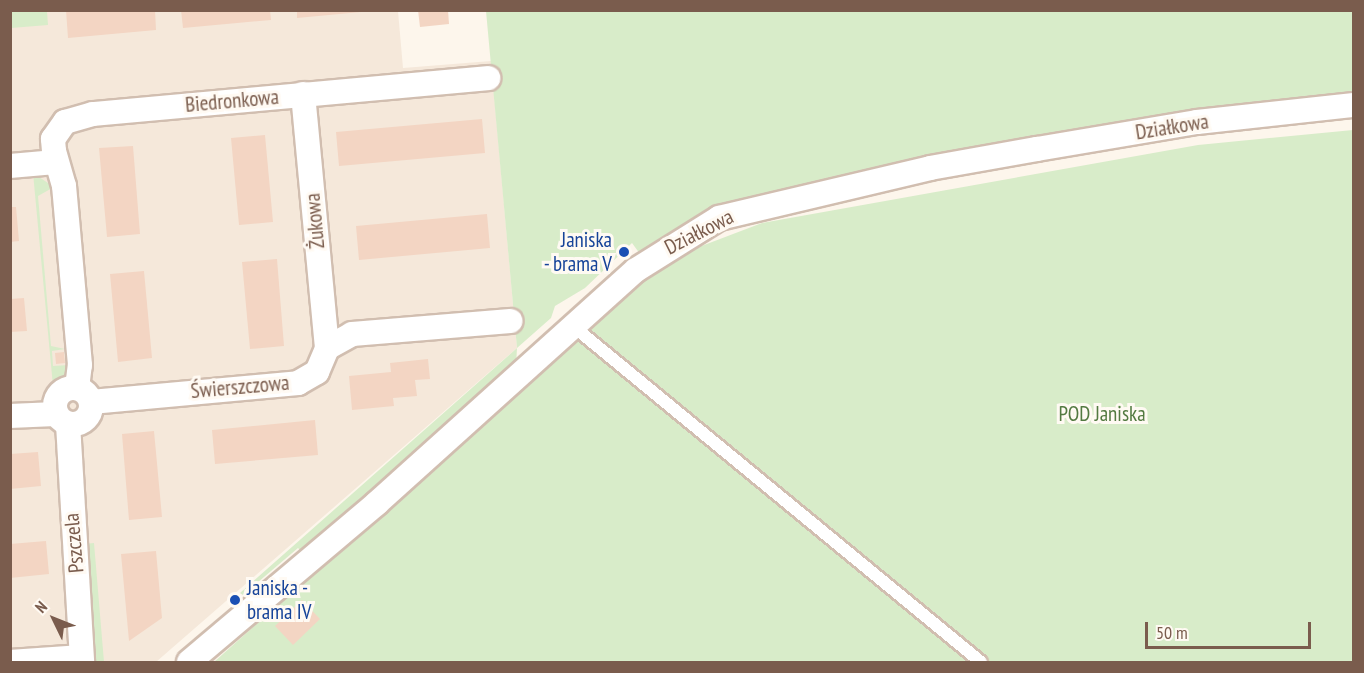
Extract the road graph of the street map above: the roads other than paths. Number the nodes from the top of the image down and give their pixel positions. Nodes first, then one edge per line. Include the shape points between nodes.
1 (488, 78) dead end
2 (303, 94) junction
3 (1353, 105) edge
4 (55, 162) junction
5 (10, 166) edge
6 (510, 321) dead end
7 (574, 327) junction
8 (327, 348) junction
9 (84, 395) junction
10 (10, 416) edge
11 (62, 419) junction
12 (82, 660) edge
13 (10, 662) edge
14 (189, 663) edge
15 (981, 663) edge

1 - 2 street, Biedronkowa
2 - 4 street, Biedronkowa via 78,117 58,129 53,139
2 - 8 street, Żukowa
3 - 7 street, Działkowa via 1197,122 1094,139 749,208 719,218 666,247
4 - 5 street
4 - 9 street via 64,186
6 - 8 street via 352,334
7 - 14 street, Działkowa
7 - 15 lane
8 - 9 street, Świerszczowa via 317,372 298,383
9 - 11 street via 86,419
10 - 11 street
11 - 12 street, Pszczela
12 - 13 street

